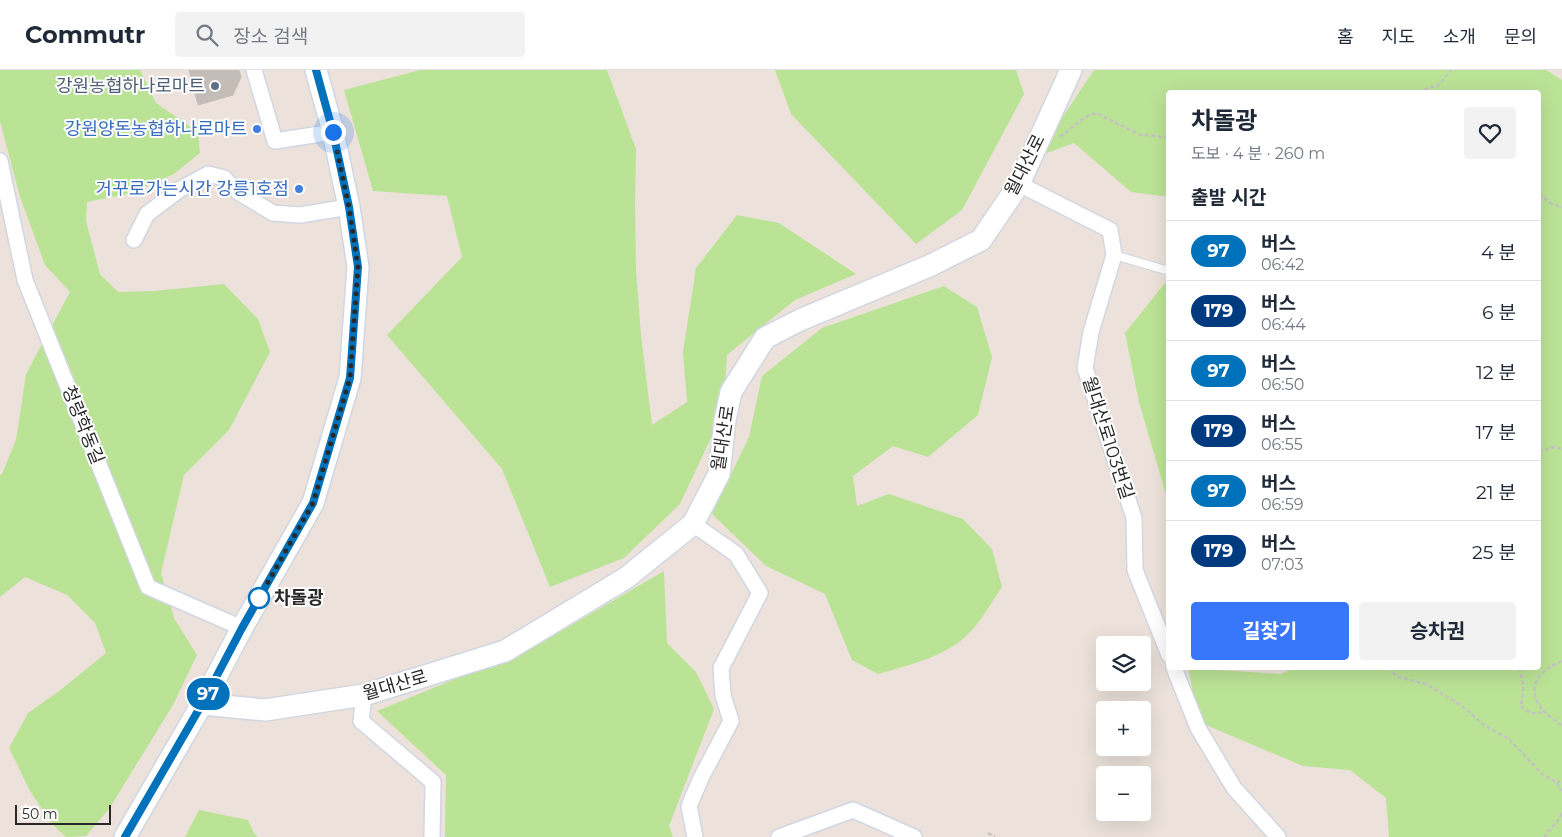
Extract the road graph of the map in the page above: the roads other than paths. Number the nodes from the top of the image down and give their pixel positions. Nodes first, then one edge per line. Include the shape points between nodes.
1 (254, 70) edge
2 (316, 70) edge
3 (1071, 70) edge
4 (333, 132) junction
5 (0, 161) edge
6 (1019, 184) junction
7 (349, 207) junction
8 (134, 240) dead end
9 (1114, 255) junction
10 (1166, 270) edge
11 (693, 524) junction
12 (242, 628) junction
13 (1166, 648) edge
14 (1175, 670) edge
15 (364, 695) junction
16 (202, 704) junction
17 (125, 837) edge
18 (432, 837) edge
19 (696, 837) edge
20 (779, 837) edge
21 (914, 837) edge
22 (1278, 837) edge

1 - 4 street via 274,142
2 - 4 street
3 - 6 street, 월대산로
4 - 7 street
5 - 12 street, 청량학동길 via 25,280 148,587
6 - 9 street, 월대산로103번길 via 1110,230
6 - 11 street, 월대산로 via 981,240 765,338 731,392 720,474
7 - 8 street via 300,215 273,213 238,192 224,178 208,174 179,190 147,214
7 - 12 street via 358,267 350,378 313,503
9 - 10 lane
9 - 13 street, 월대산로103번길 via 1091,332 1085,368 1134,518 1135,570
11 - 15 street, 월대산로 via 626,578 505,651
11 - 19 street via 736,554 760,594 721,668 724,695 732,721 689,806
12 - 16 street
14 - 22 street via 1198,728 1234,788
15 - 16 street, 월대산로 via 265,710
15 - 18 street via 361,721 433,782
16 - 17 street
20 - 21 street via 854,810

